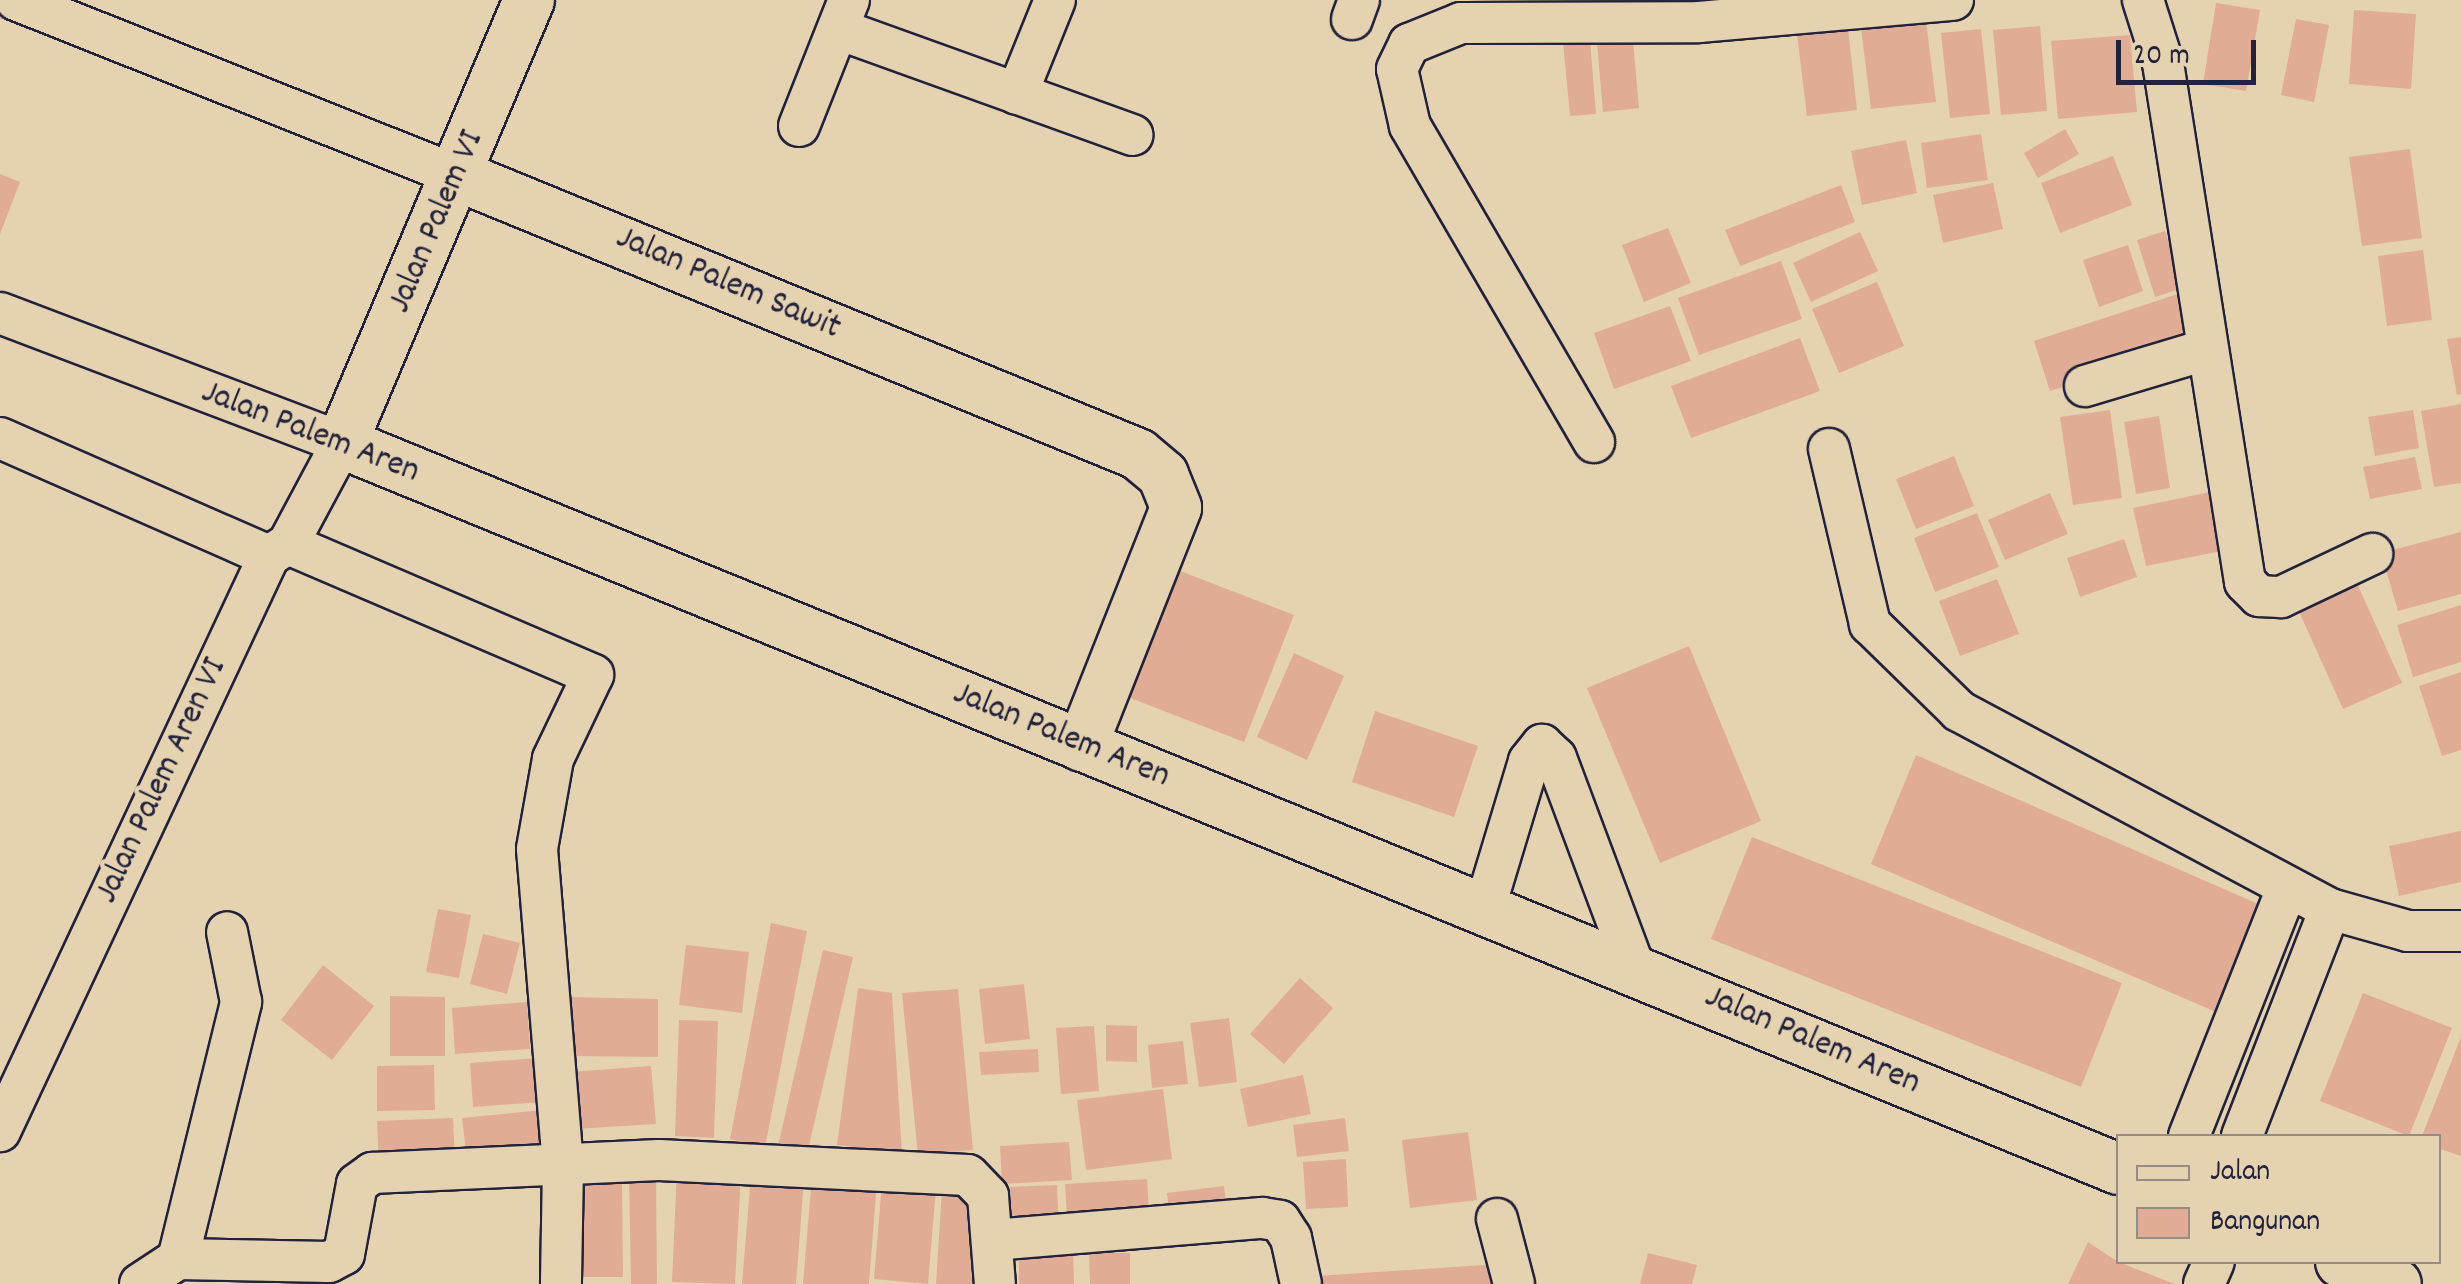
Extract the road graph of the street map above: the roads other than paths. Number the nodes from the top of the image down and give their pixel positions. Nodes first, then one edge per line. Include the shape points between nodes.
1 (16, 0) edge
2 (529, 0) edge
3 (1055, 0) edge
4 (1953, 0) edge
5 (2143, 0) edge
6 (844, 14) edge
7 (1017, 94) junction
8 (799, 126) dead end
9 (1133, 136) dead end
10 (459, 176) junction
11 (0, 313) edge
12 (2208, 349) junction
13 (2085, 386) dead end
14 (0, 438) edge
15 (1594, 442) dead end
16 (342, 443) junction
17 (1829, 449) dead end
18 (279, 550) junction
19 (2372, 554) dead end
20 (1082, 746) junction
21 (2287, 889) junction
22 (1485, 907) junction
23 (2330, 909) junction
24 (2461, 930) edge
25 (227, 932) dead end
26 (1634, 968) junction
27 (13, 1063) edge
28 (0, 1131) edge
29 (2190, 1134) edge
30 (2243, 1134) edge
31 (563, 1166) junction
32 (2116, 1168) edge
33 (1497, 1219) dead end
34 (993, 1240) junction
35 (178, 1259) junction
36 (2346, 1264) edge
37 (140, 1284) edge
38 (561, 1284) edge
39 (995, 1284) edge
40 (1301, 1284) edge
41 (1514, 1284) edge
42 (2396, 1284) edge

1 - 10 street, Jalan Palem Sawit
2 - 10 street, Jalan Palem VI
3 - 7 street
4 - 15 street via 1699,22 1461,24 1409,44 1396,69 1410,126
5 - 12 street via 2163,64
6 - 7 street
6 - 8 street
7 - 9 street
10 - 16 street, Jalan Palem VI
10 - 20 street, Jalan Palem Sawit via 1138,454 1163,475 1176,508
11 - 16 street, Jalan Palem Aren
12 - 13 street
12 - 19 street via 2252,590 2281,597
14 - 18 street
16 - 18 street, Jalan Palem Aren VI
16 - 20 street, Jalan Palem Aren
17 - 21 street via 1857,596 1893,653 1958,711 2042,762
18 - 27 street, Jalan Palem Aren VI
18 - 31 street via 593,675 554,759 536,849
20 - 22 street, Jalan Palem Aren
21 - 23 street
21 - 29 street
22 - 26 street, Jalan Palem Aren
22 - 26 street via 1529,761 1542,746 1556,758
23 - 24 street via 2408,932
23 - 30 street
25 - 35 street via 241,1002
26 - 32 street, Jalan Palem Aren
27 - 28 street, Jalan Palem Aren VI
31 - 34 street via 783,1162 968,1175 986,1188
31 - 35 street via 372,1173 357,1184 344,1254 329,1262
31 - 38 street
33 - 41 street
34 - 39 street
34 - 40 street via 1262,1218 1280,1221 1292,1238
35 - 37 street
36 - 42 street

